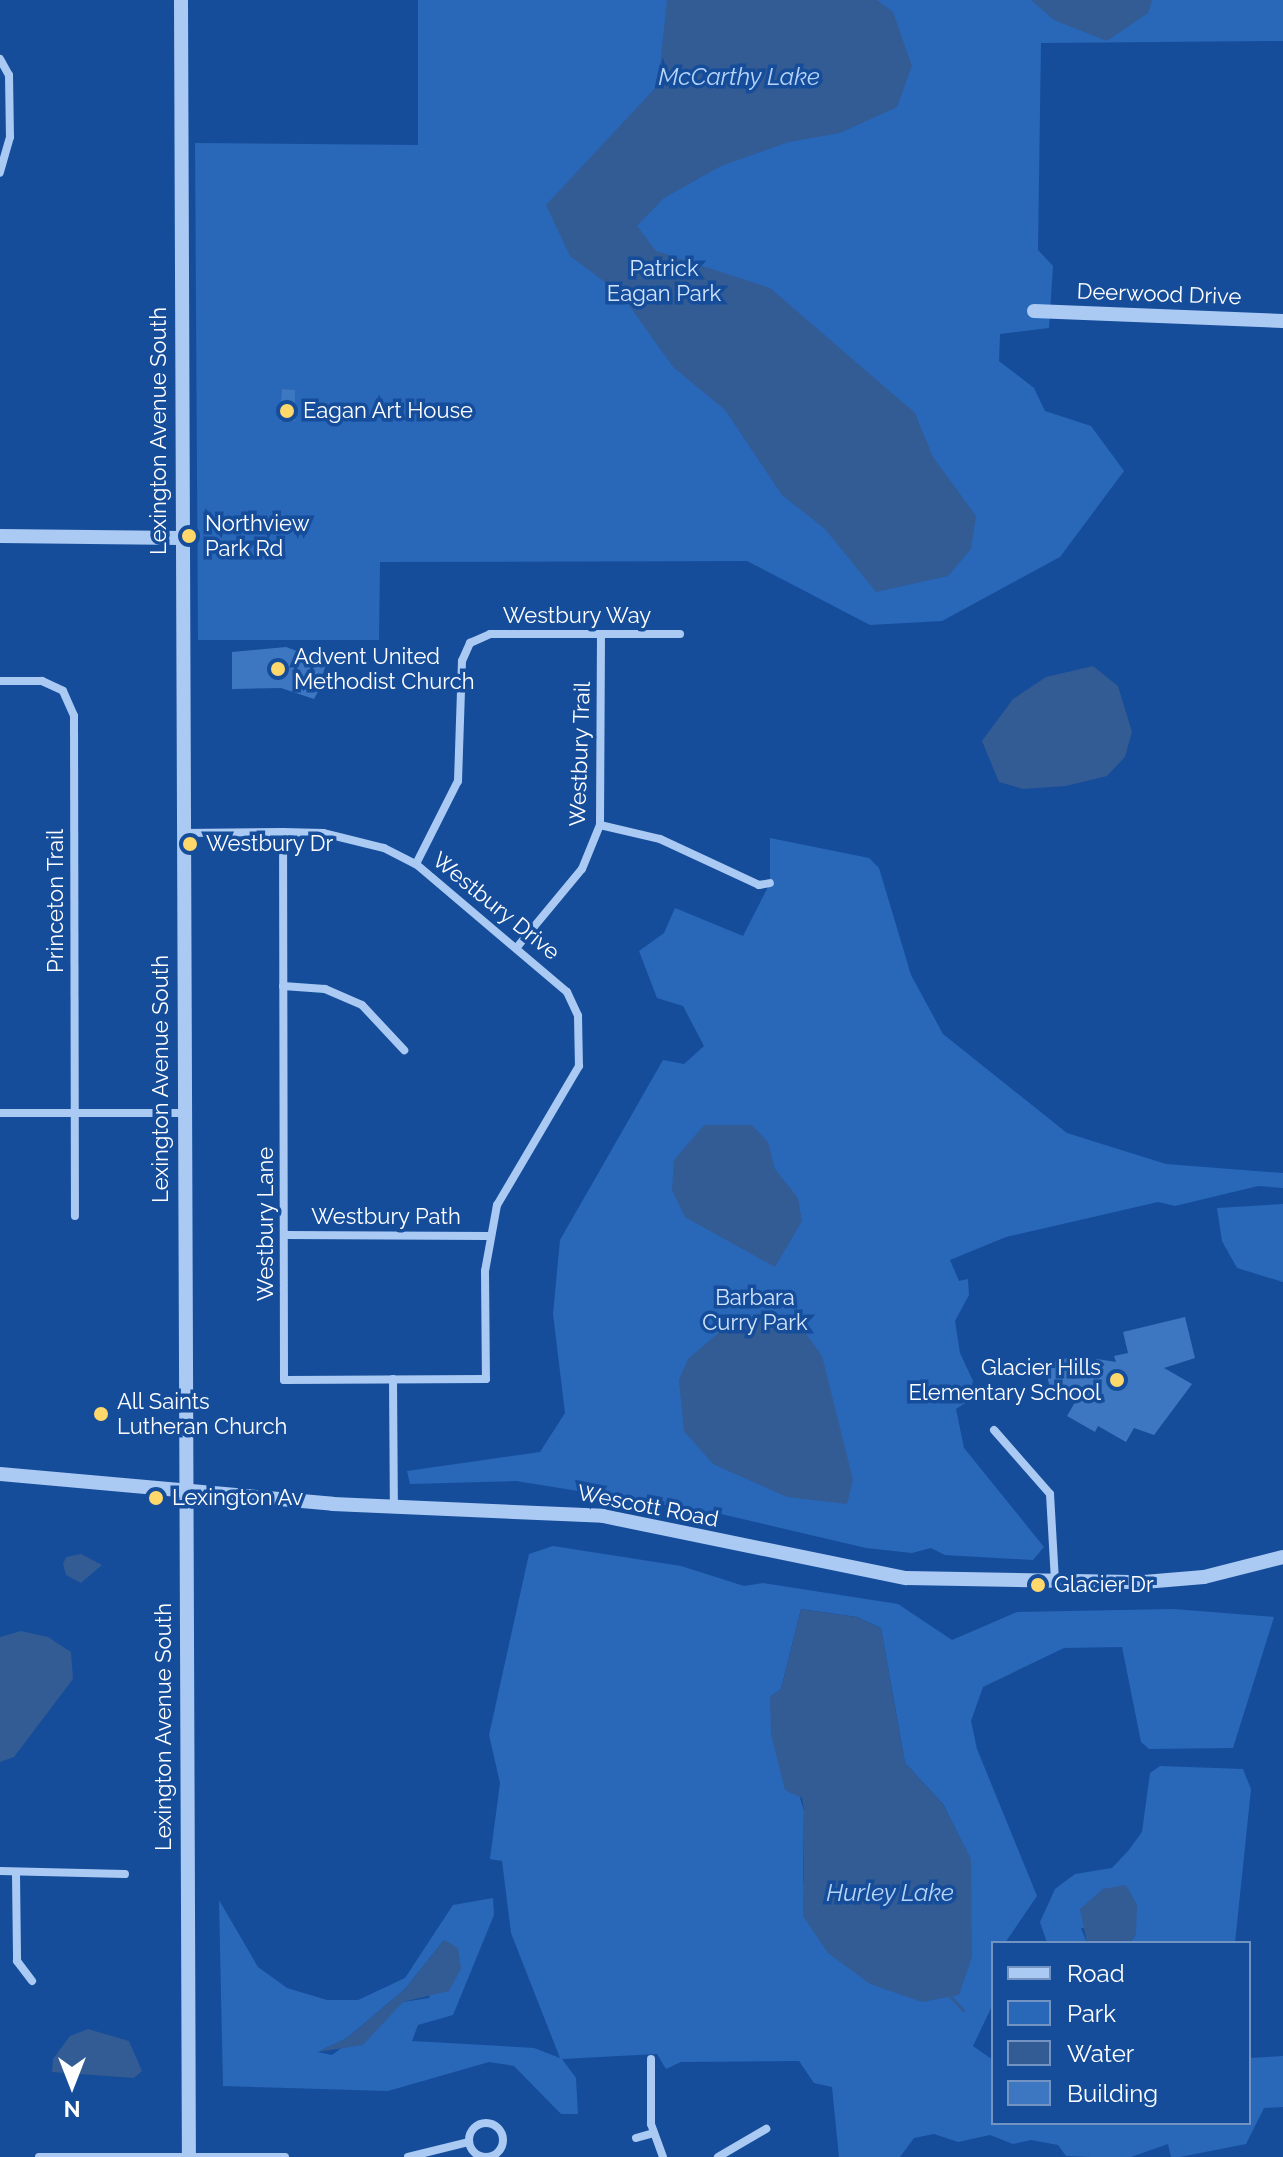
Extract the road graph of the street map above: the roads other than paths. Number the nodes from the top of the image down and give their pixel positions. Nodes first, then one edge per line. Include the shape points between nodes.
1 (181, 0) edge
2 (0, 59) edge
3 (0, 173) edge
4 (1034, 311) dead end
5 (1283, 321) edge
6 (0, 536) edge
7 (181, 538) junction
8 (601, 634) junction
9 (680, 634) dead end
10 (0, 681) edge
11 (600, 825) junction
12 (283, 832) junction
13 (182, 833) junction
14 (416, 864) junction
15 (770, 883) dead end
16 (518, 946) junction
17 (283, 986) junction
18 (404, 1050) dead end
19 (0, 1113) edge
20 (75, 1113) junction
21 (183, 1113) junction
22 (75, 1216) dead end
23 (284, 1235) junction
24 (489, 1236) junction
25 (393, 1379) junction
26 (994, 1430) dead end
27 (0, 1474) edge
28 (184, 1487) junction
29 (394, 1507) junction
30 (1283, 1557) edge
31 (1055, 1581) junction
32 (0, 1871) edge
33 (16, 1874) junction
34 (125, 1874) dead end
35 (32, 1981) dead end
36 (651, 2059) dead end
37 (766, 2129) dead end
38 (653, 2133) junction
39 (636, 2138) dead end
40 (469, 2142) junction
41 (189, 2156) edge
42 (39, 2157) edge
43 (276, 2157) edge
44 (285, 2157) edge
45 (409, 2157) edge
46 (663, 2157) edge
47 (718, 2157) edge

1 - 7 street, Lexington Avenue South
2 - 3 street via 9,75 10,137
4 - 5 street, Deerwood Drive
6 - 7 street
7 - 13 street, Lexington Avenue South
8 - 9 street, Westbury Way
8 - 11 street, Westbury Trail
8 - 14 street, Westbury Way via 490,634 470,643 462,661 458,781
10 - 20 street, Princeton Trail via 42,681 63,691 74,716
11 - 15 street via 660,839 759,885
11 - 16 street, Westbury Trail via 582,869
12 - 13 street, Westbury Drive
12 - 14 street, Westbury Drive via 352,838
12 - 17 street, Westbury Lane
13 - 21 street, Lexington Avenue South
14 - 16 street, Westbury Drive
16 - 24 street, Westbury Drive via 567,992 582,1042 568,1093 509,1180
17 - 18 street via 325,989 362,1005
17 - 23 street, Westbury Lane
19 - 20 street
20 - 21 street
20 - 22 street, Princeton Trail
21 - 28 street, Lexington Avenue South
23 - 24 street, Westbury Path
23 - 25 street, Westbury Lane via 284,1380
24 - 25 street, Westbury Drive via 486,1379
25 - 29 street
26 - 31 street via 1050,1494
27 - 28 street, Wescott Road
28 - 29 street, Wescott Road
28 - 41 street, Lexington Avenue South
29 - 31 street, Wescott Road via 603,1516 906,1578
30 - 31 street, Wescott Road via 1204,1577
32 - 33 street
33 - 34 street
33 - 35 street via 17,1961
36 - 38 street
37 - 47 street
38 - 39 street
38 - 46 street
40 - 40 street via 480,2123 497,2126 503,2136 499,2151 489,2156 478,2155
40 - 45 street
41 - 42 street
41 - 43 street
43 - 44 street

